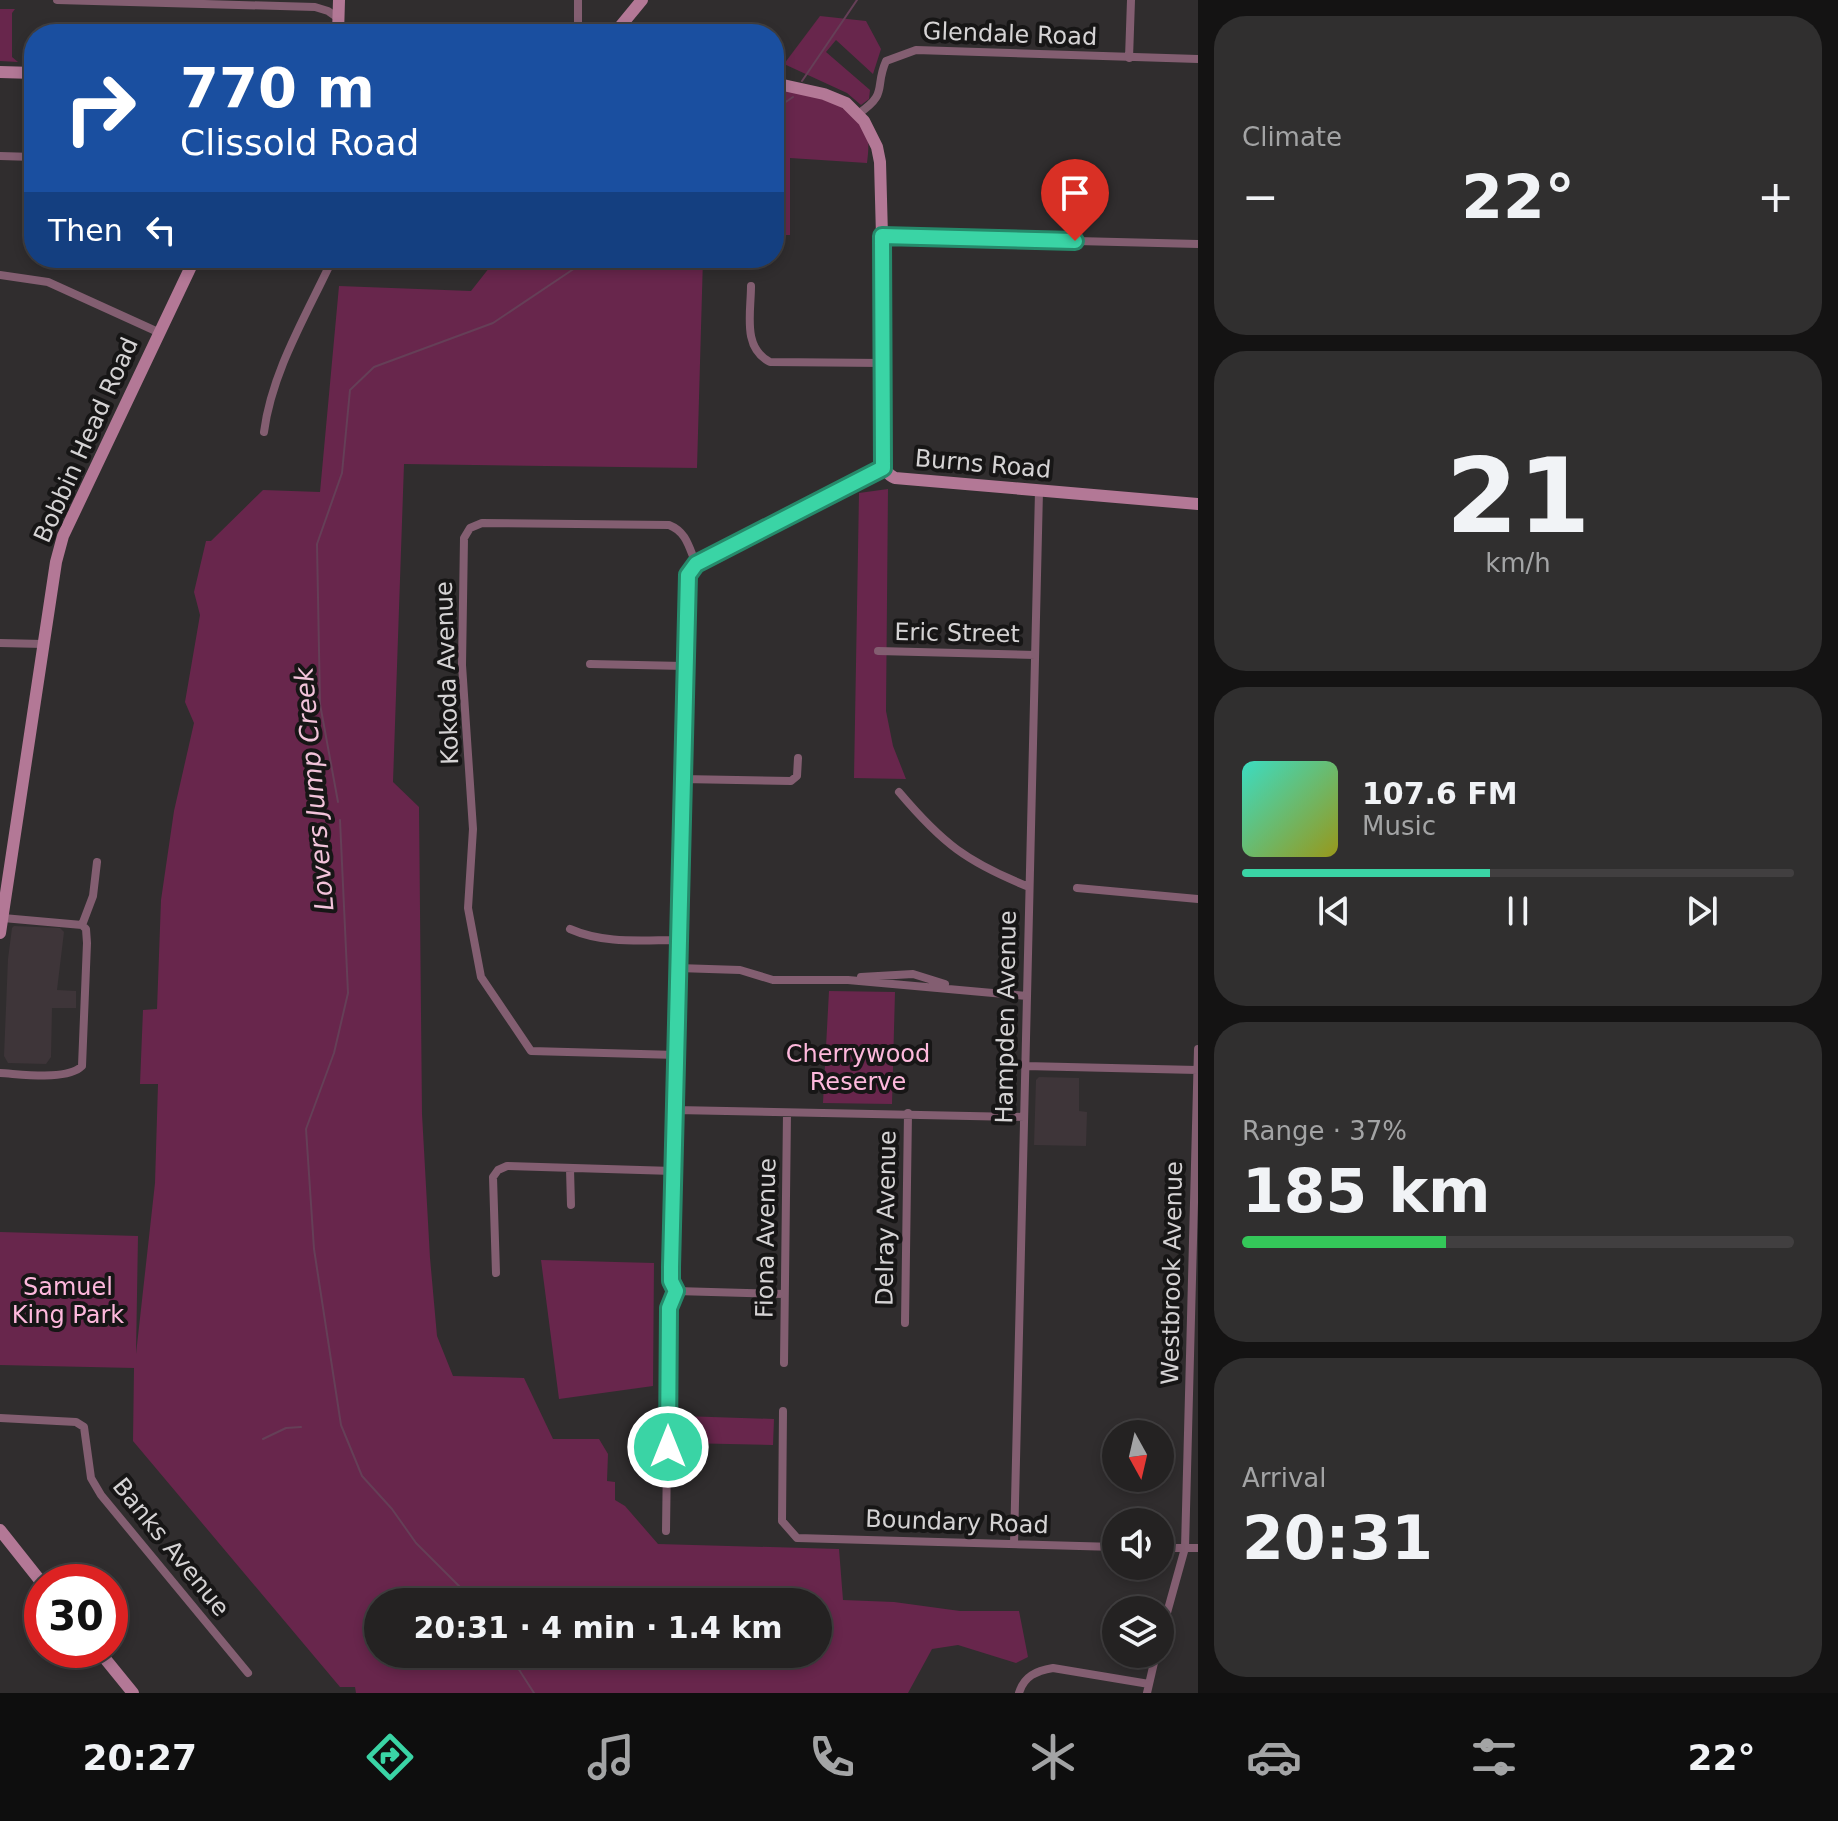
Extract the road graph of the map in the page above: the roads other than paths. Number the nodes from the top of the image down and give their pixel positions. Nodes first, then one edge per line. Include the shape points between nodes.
1 (57, 0) edge
2 (337, 0) edge
3 (578, 0) edge
4 (642, 0) edge
5 (1131, 0) edge
6 (239, 3) edge
7 (315, 7) junction
8 (339, 19) junction
9 (339, 24) edge
10 (578, 24) edge
11 (622, 24) edge
12 (1129, 58) junction
13 (1198, 59) edge
14 (0, 72) edge
15 (24, 73) edge
16 (784, 85) edge
17 (858, 114) junction
18 (0, 156) edge
19 (24, 157) edge
20 (882, 236) junction
21 (1198, 244) edge
22 (190, 268) edge
23 (328, 268) edge
24 (0, 275) edge
25 (751, 286) dead end
26 (158, 332) junction
27 (883, 363) junction
28 (264, 432) dead end
29 (883, 468) junction
30 (1039, 491) junction
31 (1198, 504) edge
32 (696, 564) junction
33 (0, 643) edge
34 (43, 644) junction
35 (878, 651) dead end
36 (1035, 655) junction
37 (590, 664) dead end
38 (684, 666) junction
39 (798, 758) dead end
40 (682, 779) junction
41 (899, 792) dead end
42 (97, 862) dead end
43 (1029, 887) junction
44 (1077, 888) dead end
45 (1198, 899) edge
46 (3, 918) junction
47 (82, 925) junction
48 (570, 929) dead end
49 (0, 933) edge
50 (678, 940) junction
51 (678, 968) junction
52 (1027, 996) junction
53 (1198, 1049) edge
54 (677, 1055) junction
55 (1025, 1066) junction
56 (1197, 1070) edge
57 (0, 1073) edge
58 (1197, 1098) edge
59 (676, 1110) junction
60 (787, 1113) junction
61 (908, 1113) junction
62 (1024, 1117) junction
63 (570, 1169) junction
64 (673, 1171) junction
65 (571, 1205) dead end
66 (496, 1273) dead end
67 (676, 1291) junction
68 (784, 1294) junction
69 (905, 1323) dead end
70 (784, 1363) dead end
71 (783, 1411) dead end
72 (0, 1418) edge
73 (0, 1530) edge
74 (666, 1531) dead end
75 (1014, 1544) junction
76 (1102, 1547) edge
77 (1174, 1548) edge
78 (1185, 1548) junction
79 (1198, 1548) edge
80 (27, 1564) edge
81 (1172, 1596) edge
82 (113, 1668) edge
83 (1153, 1668) edge
84 (248, 1673) dead end
85 (1148, 1689) edge
86 (133, 1693) edge
87 (1019, 1693) edge

1 - 6 street
2 - 7 street
2 - 8 main road
3 - 10 street
4 - 11 main road
5 - 12 street
6 - 7 street
7 - 8 street
8 - 9 main road
12 - 13 street, Glendale Road
12 - 17 street, Glendale Road via 905,52 886,61 880,94
14 - 15 main road
16 - 17 main road via 824,94
17 - 20 main road, Burns Road via 873,136 880,162
18 - 19 street
20 - 21 street
20 - 27 main road, Burns Road
22 - 26 main road, Bobbin Head Road
23 - 28 street via 277,377
24 - 26 street via 48,282
25 - 27 street via 751,342 763,358
26 - 34 main road, Bobbin Head Road via 63,536
27 - 29 main road, Burns Road
29 - 30 main road, Burns Road via 895,478
29 - 32 street
30 - 31 main road, Burns Road
30 - 36 street, Hampden Avenue
32 - 38 street via 686,584
32 - 54 street, Kokoda Avenue via 687,541 669,525 482,523 464,538 462,665 473,829 468,908 481,977 531,1051
33 - 34 street
34 - 46 main road, Bobbin Head Road
35 - 36 street, Eric Street
36 - 43 street, Hampden Avenue
37 - 38 street
38 - 40 street
39 - 40 street via 797,776 791,781
40 - 50 street
41 - 43 street via 969,860
42 - 47 street
43 - 52 street, Hampden Avenue
44 - 45 street
46 - 47 street
46 - 49 main road, Bobbin Head Road
47 - 57 street via 87,943 82,1066 64,1075
48 - 50 street via 615,940
50 - 51 street
51 - 52 street via 740,970 773,980 913,974 967,990
51 - 54 street
52 - 55 street, Hampden Avenue
53 - 56 street, Westbrook Avenue
54 - 59 street
55 - 56 street
55 - 62 street, Hampden Avenue
56 - 58 street, Westbrook Avenue
58 - 78 street, Westbrook Avenue
59 - 60 street
59 - 64 street
60 - 61 street
60 - 68 street, Fiona Avenue
61 - 62 street
61 - 69 street, Delray Avenue
62 - 75 street, Hampden Avenue
63 - 64 street
63 - 65 street
63 - 66 street via 507,1166 493,1177
64 - 67 street via 671,1281
67 - 68 street
67 - 74 street via 669,1308
68 - 70 street, Fiona Avenue
71 - 75 street, Boundary Road via 782,1521 797,1538
72 - 84 street, Banks Avenue via 76,1422 84,1427 91,1478 101,1495
73 - 80 main road
75 - 76 street, Boundary Road
77 - 78 street
78 - 79 street
78 - 81 street, Westbrook Avenue
82 - 86 main road
83 - 85 street
85 - 87 street via 1053,1668 1024,1679

